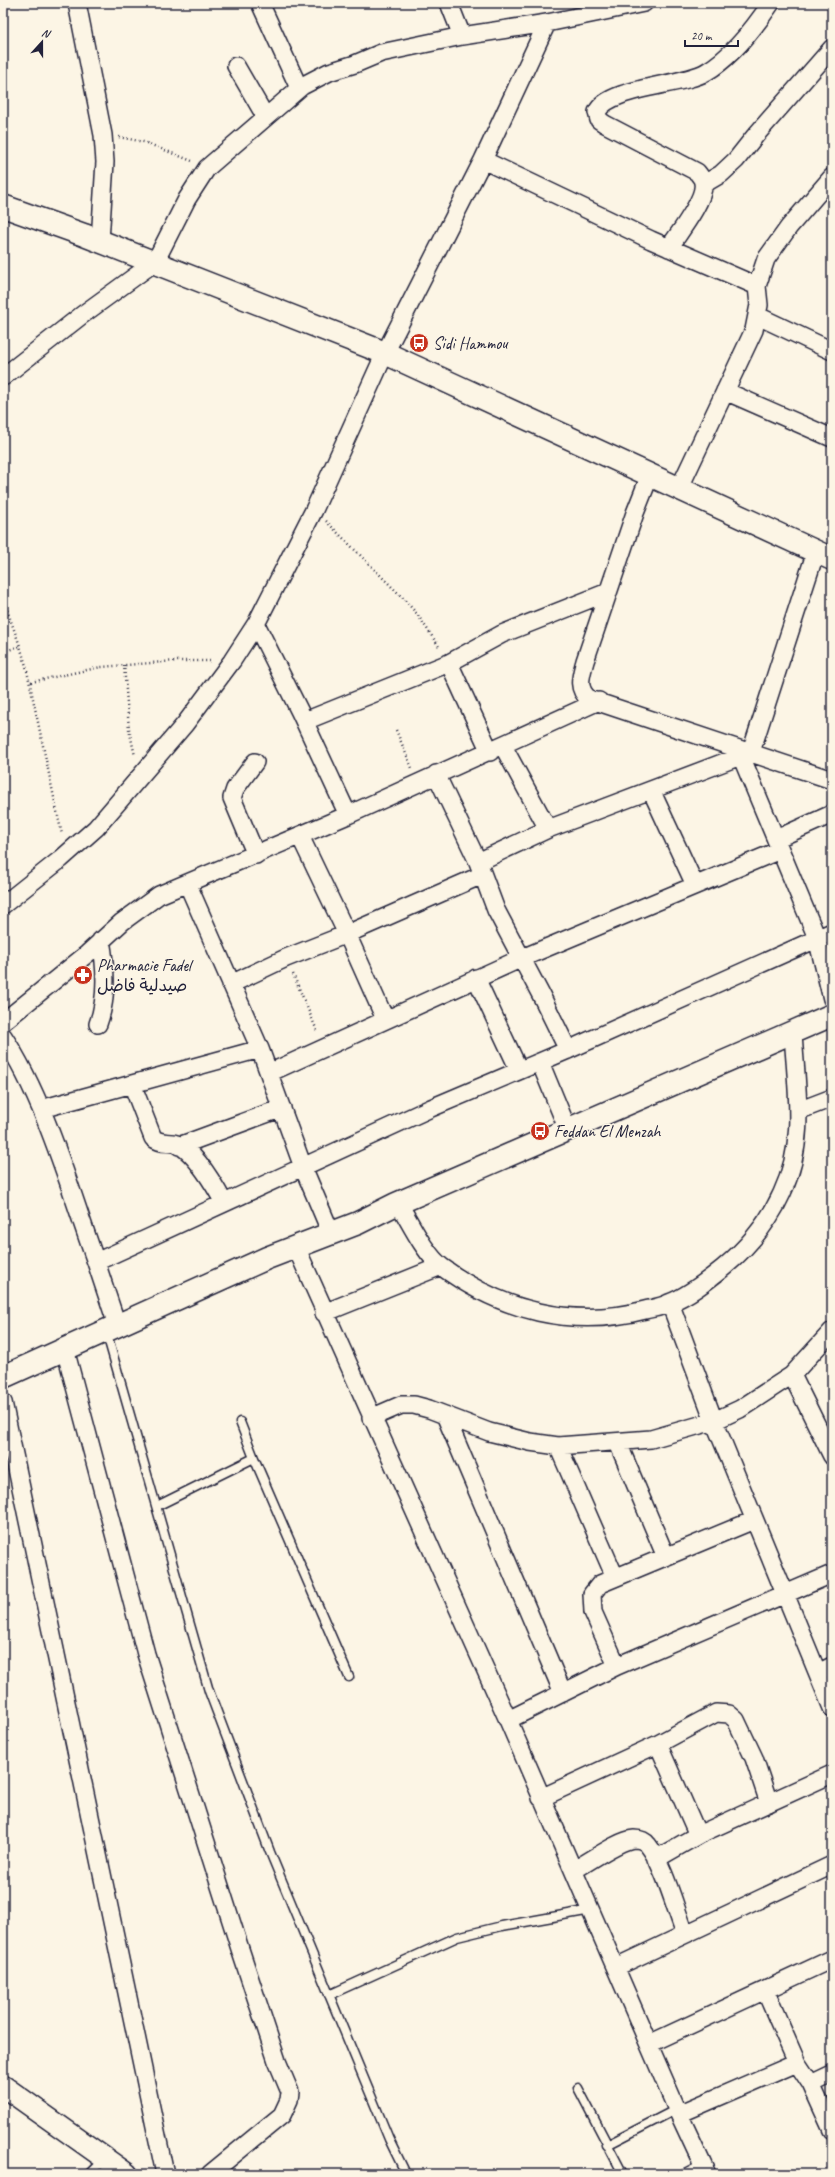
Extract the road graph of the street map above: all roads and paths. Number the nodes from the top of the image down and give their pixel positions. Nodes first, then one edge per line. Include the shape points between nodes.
1 (77, 3) edge
2 (260, 3) edge
3 (449, 3) edge
4 (644, 3) edge
5 (771, 3) edge
6 (547, 23) junction
7 (462, 36) junction
8 (832, 48) edge
9 (236, 66) dead end
10 (299, 88) junction
11 (265, 116) junction
12 (103, 135) junction
13 (483, 160) junction
14 (207, 168) junction
15 (832, 177) edge
16 (704, 184) junction
17 (826, 194) edge
18 (3, 206) edge
19 (100, 241) junction
20 (669, 248) junction
21 (155, 262) junction
22 (756, 286) junction
23 (758, 316) junction
24 (832, 351) edge
25 (385, 352) junction
26 (3, 377) edge
27 (725, 392) junction
28 (832, 438) edge
29 (650, 475) junction
30 (679, 489) junction
31 (314, 510) junction
32 (824, 555) edge
33 (608, 592) junction
34 (3, 599) edge
35 (256, 624) junction
36 (20, 646) junction
37 (3, 652) edge
38 (232, 661) junction
39 (449, 663) junction
40 (124, 665) junction
41 (30, 682) junction
42 (599, 701) junction
43 (304, 721) junction
44 (396, 730) dead end
45 (497, 749) junction
46 (746, 754) junction
47 (255, 762) dead end
48 (436, 774) junction
49 (139, 777) junction
50 (832, 780) edge
51 (418, 782) junction
52 (651, 790) junction
53 (832, 814) edge
54 (348, 815) junction
55 (548, 829) junction
56 (300, 836) junction
57 (778, 844) junction
58 (66, 854) junction
59 (256, 855) junction
60 (480, 869) junction
61 (188, 884) junction
62 (695, 885) junction
63 (3, 905) edge
64 (347, 934) junction
65 (824, 935) edge
66 (102, 940) junction
67 (286, 958) junction
68 (522, 958) junction
69 (476, 978) junction
70 (231, 984) junction
71 (832, 999) edge
72 (832, 1015) edge
73 (386, 1020) junction
74 (3, 1022) edge
75 (98, 1024) dead end
76 (793, 1032) junction
77 (3, 1036) edge
78 (325, 1047) junction
79 (260, 1049) junction
80 (568, 1050) junction
81 (540, 1062) junction
82 (519, 1070) junction
83 (269, 1073) junction
84 (132, 1084) junction
85 (832, 1098) edge
86 (282, 1108) junction
87 (41, 1109) junction
88 (798, 1111) junction
89 (568, 1130) junction
90 (179, 1146) junction
91 (303, 1167) junction
92 (224, 1203) junction
93 (396, 1204) junction
94 (331, 1234) junction
95 (296, 1247) junction
96 (96, 1262) junction
97 (441, 1266) junction
98 (670, 1303) junction
99 (324, 1313) junction
100 (111, 1328) junction
101 (832, 1331) edge
102 (65, 1349) junction
103 (792, 1375) junction
104 (3, 1376) edge
105 (3, 1402) edge
106 (445, 1415) junction
107 (372, 1418) junction
108 (714, 1421) junction
109 (240, 1422) dead end
110 (618, 1443) junction
111 (558, 1446) junction
112 (832, 1456) edge
113 (254, 1458) junction
114 (157, 1506) junction
115 (754, 1520) junction
116 (666, 1557) junction
117 (832, 1574) edge
118 (615, 1577) junction
119 (784, 1594) junction
120 (617, 1666) junction
121 (825, 1670) edge
122 (349, 1677) dead end
123 (563, 1693) junction
124 (832, 1708) edge
125 (508, 1720) junction
126 (658, 1744) junction
127 (832, 1774) edge
128 (542, 1798) junction
129 (770, 1803) junction
130 (698, 1835) junction
131 (656, 1859) junction
132 (832, 1865) edge
133 (574, 1870) junction
134 (591, 1910) junction
135 (685, 1933) junction
136 (832, 1959) edge
137 (616, 1967) junction
138 (765, 1990) junction
139 (329, 1995) junction
140 (649, 2044) junction
141 (797, 2063) junction
142 (832, 2074) edge
143 (811, 2084) junction
144 (3, 2086) edge
145 (578, 2088) dead end
146 (678, 2112) junction
147 (832, 2130) edge
148 (607, 2145) junction
149 (106, 2159) junction
150 (705, 2169) edge
151 (90, 2174) edge
152 (127, 2174) edge
153 (165, 2174) edge
154 (210, 2174) edge
155 (406, 2174) edge
156 (623, 2174) edge
157 (683, 2174) edge

1 - 12 street
2 - 10 street
3 - 7 street
4 - 6 street
5 - 16 street via 731,52 706,72 606,101 596,112 599,120 605,124 697,172
6 - 7 street
6 - 13 street
7 - 10 street via 381,53 329,72
8 - 16 street via 736,160 721,174
9 - 11 street
10 - 11 street
11 - 14 street
12 - 14 path via 144,142
12 - 19 street via 105,162
13 - 20 street
13 - 25 street
14 - 21 street via 187,199
15 - 17 street
16 - 20 street via 698,202
17 - 22 street via 774,248
18 - 19 main road
19 - 21 main road
20 - 22 street
21 - 25 main road
21 - 26 street via 82,314
22 - 23 street
23 - 24 street
23 - 27 street
25 - 29 main road
25 - 31 street
27 - 28 street
27 - 30 street
29 - 30 main road
29 - 33 street
30 - 32 main road
31 - 35 street
31 - 39 path via 382,575 417,614
32 - 46 street
33 - 39 street via 502,634
33 - 42 street via 580,682 585,695
34 - 36 path
35 - 38 street
35 - 43 street
36 - 37 path
36 - 41 path
38 - 40 path via 176,661
38 - 49 street via 185,724
39 - 43 street
39 - 45 street
40 - 41 path via 101,667
40 - 49 path via 129,729
41 - 58 path
42 - 45 street
42 - 46 street
43 - 54 street
44 - 51 path
45 - 48 street
45 - 55 street
46 - 50 street
46 - 52 street
46 - 57 street
47 - 59 street via 235,789 232,798
48 - 51 street
48 - 60 street
49 - 58 street via 96,828
51 - 54 street
52 - 55 street
52 - 62 street
53 - 57 street
54 - 56 street
55 - 60 street
56 - 59 street
56 - 64 street
57 - 62 street
57 - 65 street
58 - 63 street
59 - 61 street
60 - 64 street
60 - 68 street via 496,910
61 - 66 street via 159,895
61 - 70 street
62 - 68 street
64 - 67 street
64 - 73 street
65 - 71 street
65 - 80 street
66 - 74 street
66 - 75 street via 105,991
67 - 70 street
67 - 78 path
68 - 69 street
68 - 80 street
69 - 73 street
69 - 82 street
70 - 79 street
72 - 76 main road
73 - 78 street
76 - 88 street via 798,1079
76 - 89 main road
77 - 87 street
78 - 83 street
79 - 83 street
79 - 84 street
80 - 81 street
81 - 82 street
81 - 89 street
82 - 91 street
83 - 86 street
84 - 87 street
84 - 90 street via 154,1138 161,1143
85 - 88 street
86 - 90 street
86 - 91 street
87 - 96 street
88 - 98 street via 796,1153 782,1193 759,1231 736,1257 709,1279
89 - 93 main road
90 - 92 street via 190,1154 203,1170
91 - 92 street
91 - 94 street
92 - 96 street
93 - 94 main road
93 - 97 street via 400,1206
94 - 95 main road
95 - 99 street
95 - 100 main road
96 - 100 street
97 - 98 street via 476,1287 514,1305 558,1317 599,1318 629,1314
97 - 99 street
98 - 108 street
99 - 107 street
100 - 102 main road
100 - 114 lane
101 - 103 street
102 - 104 main road
102 - 154 street via 146,1654 241,1952 277,2061 290,2092 286,2107 279,2118
103 - 108 street via 740,1409
103 - 112 street
105 - 153 street
106 - 107 street via 414,1405 401,1405
106 - 111 street via 489,1432
106 - 123 street
107 - 125 street
108 - 110 street via 651,1439
108 - 115 street
109 - 113 lane
110 - 111 street
110 - 116 street
111 - 118 street
113 - 114 lane
113 - 122 lane
114 - 139 lane via 209,1691 270,1852
115 - 116 street
115 - 119 street
116 - 118 street
117 - 119 street
118 - 120 street via 595,1589 592,1602 593,1612
119 - 120 street
119 - 121 street
120 - 123 street
121 - 124 street
123 - 125 street
125 - 128 street
126 - 128 street
126 - 129 street via 716,1713 729,1714 736,1720 754,1758
126 - 130 street
127 - 129 street
128 - 133 street
129 - 130 street
130 - 131 street
131 - 133 street via 647,1844 633,1839 621,1843
131 - 135 street
132 - 135 street
133 - 134 street
134 - 137 street
134 - 139 lane via 457,1937
135 - 137 street
136 - 138 street
137 - 140 street
138 - 140 street
138 - 141 street
139 - 155 lane via 388,2139
140 - 146 street
141 - 143 street
141 - 146 street
142 - 143 street
143 - 147 street
144 - 149 street
145 - 148 lane
146 - 148 lane
146 - 150 street
148 - 156 lane
149 - 151 lane
149 - 152 street
150 - 157 lane

